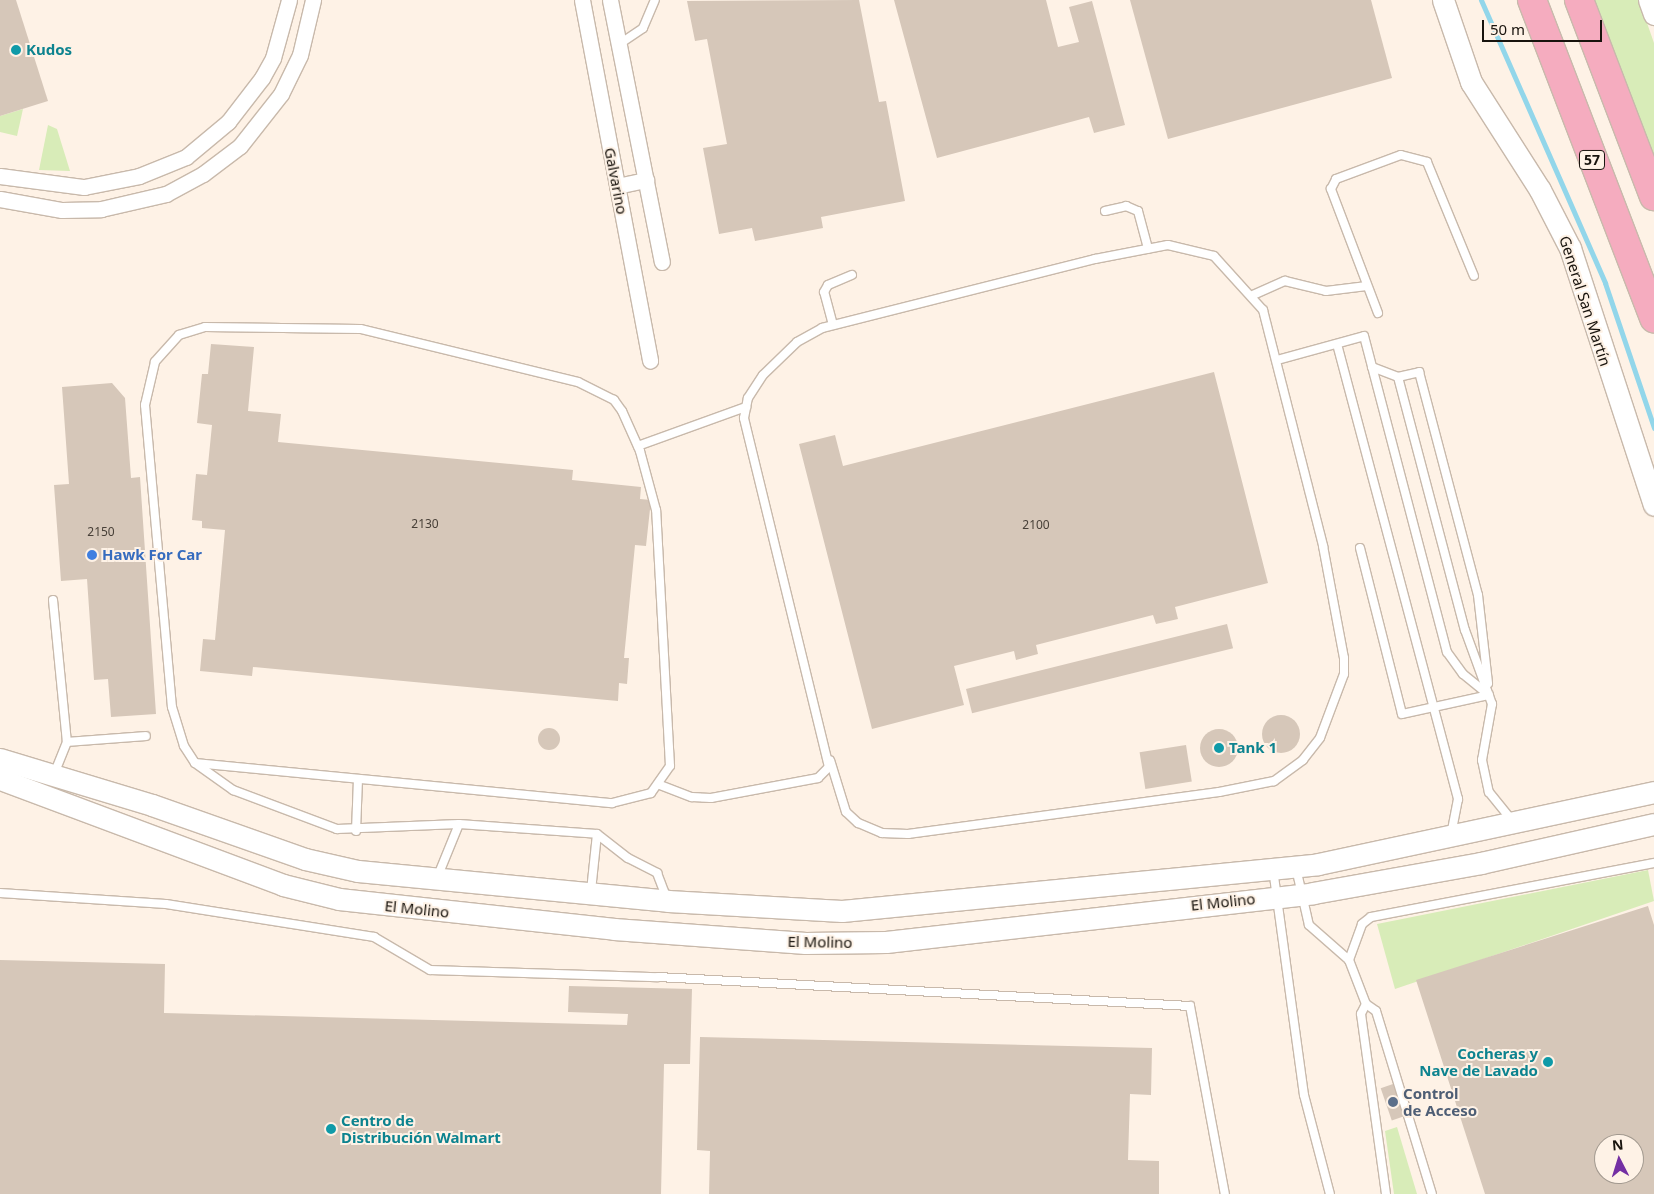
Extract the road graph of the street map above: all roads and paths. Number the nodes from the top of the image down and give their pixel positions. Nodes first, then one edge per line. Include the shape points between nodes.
1 (289, 0) edge
2 (313, 0) edge
3 (582, 0) edge
4 (610, 0) edge
5 (655, 0) edge
6 (1443, 0) edge
7 (1532, 0) edge
8 (1579, 0) edge
9 (1649, 0) edge
10 (1654, 14) edge
11 (618, 45) junction
12 (0, 176) edge
13 (646, 180) junction
14 (617, 186) junction
15 (1654, 196) edge
16 (0, 199) edge
17 (1105, 211) dead end
18 (1148, 249) junction
19 (662, 262) dead end
20 (852, 275) dead end
21 (1474, 276) dead end
22 (1367, 286) junction
23 (1253, 295) junction
24 (1378, 314) dead end
25 (1654, 318) edge
26 (833, 326) junction
27 (1337, 344) junction
28 (1277, 360) junction
29 (650, 361) dead end
30 (1372, 367) junction
31 (1398, 377) junction
32 (746, 407) junction
33 (638, 446) junction
34 (1654, 505) edge
35 (1360, 548) dead end
36 (53, 600) dead end
37 (1489, 695) junction
38 (1435, 707) junction
39 (146, 736) dead end
40 (66, 742) junction
41 (0, 759) edge
42 (830, 760) junction
43 (195, 763) junction
44 (53, 778) junction
45 (0, 779) edge
46 (358, 779) junction
47 (660, 785) junction
48 (1654, 792) edge
49 (1626, 799) junction
50 (183, 816) junction
51 (1514, 823) junction
52 (459, 824) junction
53 (1654, 824) edge
54 (356, 831) junction
55 (1621, 832) junction
56 (597, 834) junction
57 (1451, 836) junction
58 (172, 845) junction
59 (1654, 863) edge
60 (1296, 867) junction
61 (1273, 869) junction
62 (436, 879) junction
63 (464, 882) junction
64 (0, 893) edge
65 (591, 893) junction
66 (1304, 894) junction
67 (1276, 896) junction
68 (668, 901) junction
69 (838, 910) junction
70 (460, 913) junction
71 (831, 944) junction
72 (1349, 960) junction
73 (1366, 1004) junction
74 (1225, 1194) edge
75 (1330, 1194) edge
76 (1386, 1194) edge
77 (1432, 1194) edge

1 - 12 street via 273,58 262,78 228,122 186,157 139,176 102,185 52,186
2 - 16 street via 300,55 281,94 246,140 203,174 166,194 101,209 49,208
3 - 14 street, Galvarino
4 - 11 street, Galvarino
5 - 11 lane via 643,28
6 - 34 street, General San Martín via 1471,82 1540,190 1570,248
7 - 25 highway, 57
8 - 15 highway
9 - 10 street
11 - 13 street, Galvarino
13 - 14 street
13 - 19 street, Galvarino
14 - 29 street, Galvarino
17 - 18 lane via 1126,206 1138,211
18 - 23 lane via 1189,247 1214,256
18 - 26 lane
20 - 26 lane via 828,285 824,292
21 - 22 lane via 1432,168 1419,157 1401,155 1336,179 1331,189
22 - 23 lane via 1326,291 1285,281
22 - 24 lane
23 - 28 lane via 1263,310
26 - 32 lane via 797,342 763,375
27 - 28 lane
27 - 30 lane via 1364,336
27 - 38 lane
28 - 42 lane via 1323,546 1344,658 1344,674 1320,738 1303,760 1274,781 1219,792 908,834 882,833 858,823 846,812
30 - 31 lane
30 - 37 lane via 1447,652 1463,674
31 - 37 lane via 1465,630
31 - 37 lane via 1419,372 1478,595
32 - 33 lane
32 - 42 lane via 748,443
33 - 43 lane via 614,400 591,387 360,329 218,326 179,336 155,362 145,405 172,707 184,746
33 - 47 lane via 656,510 671,755
35 - 38 lane via 1402,714
36 - 40 lane
37 - 38 lane
37 - 51 lane via 1482,760 1489,792
38 - 57 lane via 1458,799
39 - 40 lane
40 - 44 lane
41 - 44 street, El Molino
42 - 47 lane via 826,774 818,778 754,793 692,797
43 - 46 lane
43 - 54 lane via 233,790 337,829
44 - 50 street, El Molino
45 - 58 street, El Molino
46 - 47 lane via 612,803 642,798
46 - 54 lane
48 - 49 street, El Molino
49 - 51 street, El Molino
49 - 55 street via 1632,814
50 - 58 street via 172,828
50 - 62 street, El Molino via 323,864
51 - 57 street, El Molino
52 - 54 lane
52 - 56 lane
52 - 62 lane
53 - 55 street, El Molino
55 - 66 street, El Molino
56 - 65 lane
56 - 68 lane via 628,858 657,873
57 - 60 street, El Molino
58 - 70 street, El Molino via 320,895
59 - 72 lane via 1371,917 1362,924
60 - 61 street, El Molino
60 - 66 lane
61 - 67 lane
61 - 69 street, El Molino
62 - 63 street, El Molino
63 - 65 street, El Molino
63 - 70 street via 455,898
64 - 74 lane via 166,904 374,936 430,970 658,977 1190,1006
65 - 68 street, El Molino
66 - 67 street, El Molino
66 - 72 lane via 1309,925
67 - 71 street, El Molino via 886,942
67 - 75 lane via 1304,1095
68 - 69 street, El Molino
69 - 71 street via 844,926
70 - 71 street, El Molino via 721,939
72 - 73 lane
73 - 76 lane via 1361,1014
73 - 77 lane via 1376,1011

